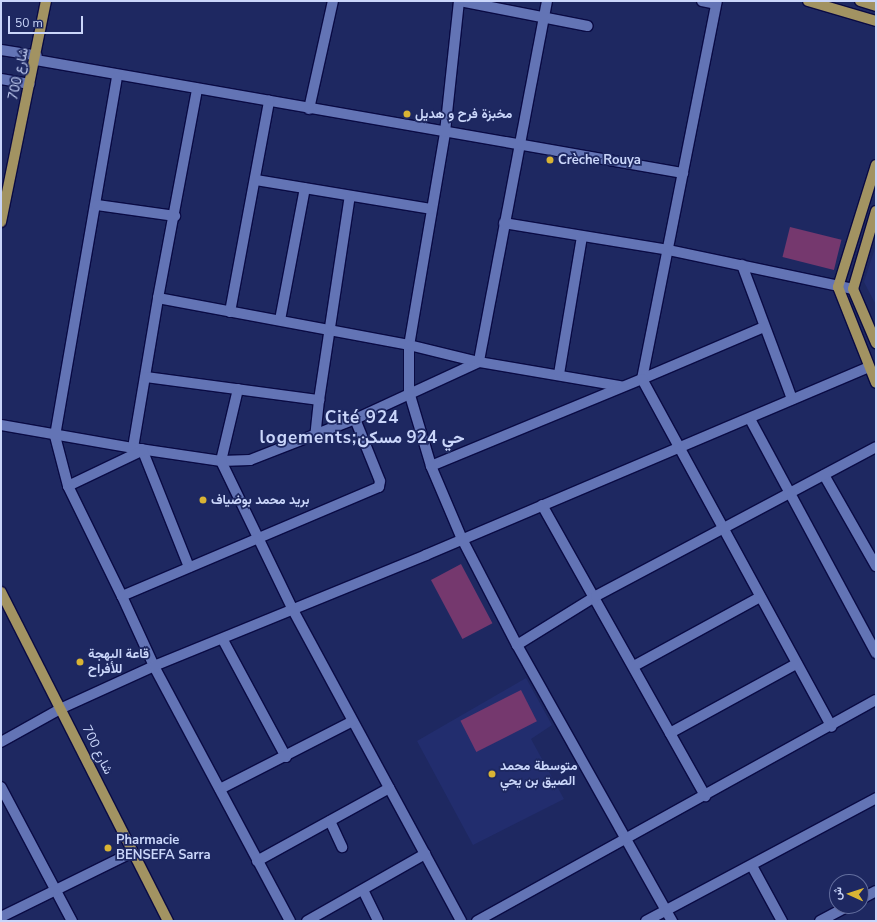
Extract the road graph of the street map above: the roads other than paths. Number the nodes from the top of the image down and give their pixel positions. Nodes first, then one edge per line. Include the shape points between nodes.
1 (46, 1) edge
2 (333, 1) edge
3 (460, 1) edge
4 (547, 1) edge
5 (702, 1) edge
6 (808, 1) edge
7 (860, 1) edge
8 (717, 2) edge
9 (876, 6) edge
10 (543, 19) junction
11 (876, 21) edge
12 (588, 26) dead end
13 (1, 50) edge
14 (36, 58) junction
15 (117, 77) junction
16 (1, 79) edge
17 (30, 84) junction
18 (197, 89) junction
19 (269, 101) junction
20 (309, 109) junction
21 (445, 133) junction
22 (518, 146) junction
23 (876, 165) edge
24 (683, 173) junction
25 (256, 180) junction
26 (305, 188) junction
27 (350, 196) junction
28 (97, 205) junction
29 (431, 209) junction
30 (876, 211) edge
31 (175, 216) junction
32 (1, 222) edge
33 (504, 224) junction
34 (582, 237) junction
35 (668, 250) junction
36 (742, 265) junction
37 (838, 288) junction
38 (852, 289) junction
39 (158, 298) junction
40 (230, 312) junction
41 (280, 320) junction
42 (764, 327) junction
43 (330, 330) junction
44 (876, 343) edge
45 (409, 345) junction
46 (479, 362) junction
47 (869, 366) junction
48 (559, 374) junction
49 (146, 377) junction
50 (642, 379) junction
51 (876, 383) edge
52 (620, 386) junction
53 (238, 389) junction
54 (410, 392) junction
55 (792, 399) junction
56 (319, 400) junction
57 (355, 419) junction
58 (750, 419) junction
59 (1, 426) edge
60 (55, 436) junction
61 (315, 436) junction
62 (876, 447) edge
63 (680, 448) junction
64 (140, 449) junction
65 (221, 461) junction
66 (431, 466) junction
67 (824, 475) junction
68 (68, 486) junction
69 (791, 493) junction
70 (542, 505) junction
71 (722, 528) junction
72 (258, 537) junction
73 (462, 539) junction
74 (189, 566) junction
75 (876, 566) edge
76 (1, 592) edge
77 (122, 596) junction
78 (596, 596) junction
79 (760, 597) junction
80 (293, 610) junction
81 (223, 640) junction
82 (517, 645) junction
83 (876, 653) edge
84 (796, 664) junction
85 (154, 666) junction
86 (634, 666) junction
87 (876, 700) edge
88 (62, 708) junction
89 (353, 721) junction
90 (832, 727) junction
91 (670, 733) junction
92 (1, 742) edge
93 (286, 757) junction
94 (1, 787) edge
95 (389, 788) junction
96 (220, 789) junction
97 (705, 796) junction
98 (876, 798) edge
99 (330, 821) junction
100 (627, 837) junction
101 (342, 847) dead end
102 (133, 852) junction
103 (425, 854) junction
104 (257, 861) junction
105 (752, 866) junction
106 (56, 888) junction
107 (363, 890) junction
108 (667, 910) junction
109 (833, 914) edge
110 (1, 916) edge
111 (72, 921) edge
112 (168, 921) edge
113 (290, 921) edge
114 (307, 921) edge
115 (378, 921) edge
116 (461, 921) edge
117 (477, 921) edge
118 (646, 921) edge
119 (672, 921) edge
120 (782, 921) edge
121 (820, 921) edge

1 - 14 main road, شارع 700
2 - 20 street
3 - 10 street
3 - 21 street
4 - 10 street
5 - 8 street
6 - 11 main road
7 - 9 main road
8 - 24 street
10 - 12 street
10 - 22 street
13 - 14 street
14 - 15 street
14 - 17 main road, شارع 700
15 - 18 street
15 - 28 street
16 - 17 street
17 - 32 main road, شارع 700
18 - 19 street
18 - 31 street
19 - 20 street
19 - 25 street
20 - 21 street
21 - 22 street
21 - 29 street
22 - 24 street
22 - 33 street
23 - 37 main road
24 - 35 street
25 - 26 street
25 - 40 street
26 - 27 street
26 - 41 street
27 - 29 street
27 - 43 street
28 - 31 street
28 - 60 street
29 - 45 street
30 - 38 main road
31 - 39 street
33 - 34 street
33 - 46 street
34 - 35 street
34 - 48 street
35 - 36 street
35 - 50 street
36 - 37 street
36 - 42 street
37 - 38 street
37 - 47 main road
38 - 44 main road
39 - 40 street
39 - 49 street
40 - 41 street
41 - 43 street
42 - 50 street
42 - 55 street
43 - 45 street
43 - 56 street
45 - 46 street
45 - 54 street
46 - 48 street
46 - 54 street
47 - 51 main road
47 - 55 street
48 - 52 street
49 - 53 street
49 - 64 street
50 - 52 street
50 - 63 street
52 - 66 street
53 - 56 street
53 - 65 street
54 - 57 street
54 - 66 street
55 - 58 street
56 - 61 street
57 - 61 street
57 - 72 street via 381,484
58 - 63 street
58 - 69 street
59 - 60 street
60 - 64 street
60 - 68 street
61 - 65 street via 250,460
62 - 67 street
63 - 70 street
63 - 71 street
64 - 65 street
64 - 68 street
64 - 74 street
65 - 72 street
66 - 73 street
67 - 69 street
67 - 75 street
68 - 77 street
69 - 71 street
69 - 83 street
70 - 73 street
70 - 78 street
71 - 78 street
71 - 79 street
72 - 74 street
72 - 80 street
73 - 80 street
73 - 82 street
74 - 77 street
76 - 88 main road, شارع 700
77 - 85 street
78 - 82 street
78 - 86 street
79 - 84 street
79 - 86 street
80 - 81 street
80 - 89 street
81 - 85 street
81 - 93 street
82 - 100 street
84 - 90 street
84 - 91 street
85 - 88 street
85 - 96 street
86 - 91 street
87 - 90 street
88 - 92 street
88 - 102 main road, شارع 700
89 - 93 street
89 - 95 street
90 - 97 street
91 - 97 street
93 - 96 street
94 - 106 street
95 - 99 street
95 - 103 street
96 - 104 street
97 - 100 street
98 - 105 street
99 - 101 street
99 - 104 street
100 - 108 street
100 - 117 street
102 - 106 street
102 - 112 main road, شارع 700
103 - 107 street
103 - 116 street
104 - 113 street
105 - 108 street
105 - 120 street
106 - 110 street
106 - 111 street
107 - 114 street
107 - 115 street
108 - 118 street
108 - 119 street
109 - 121 street

